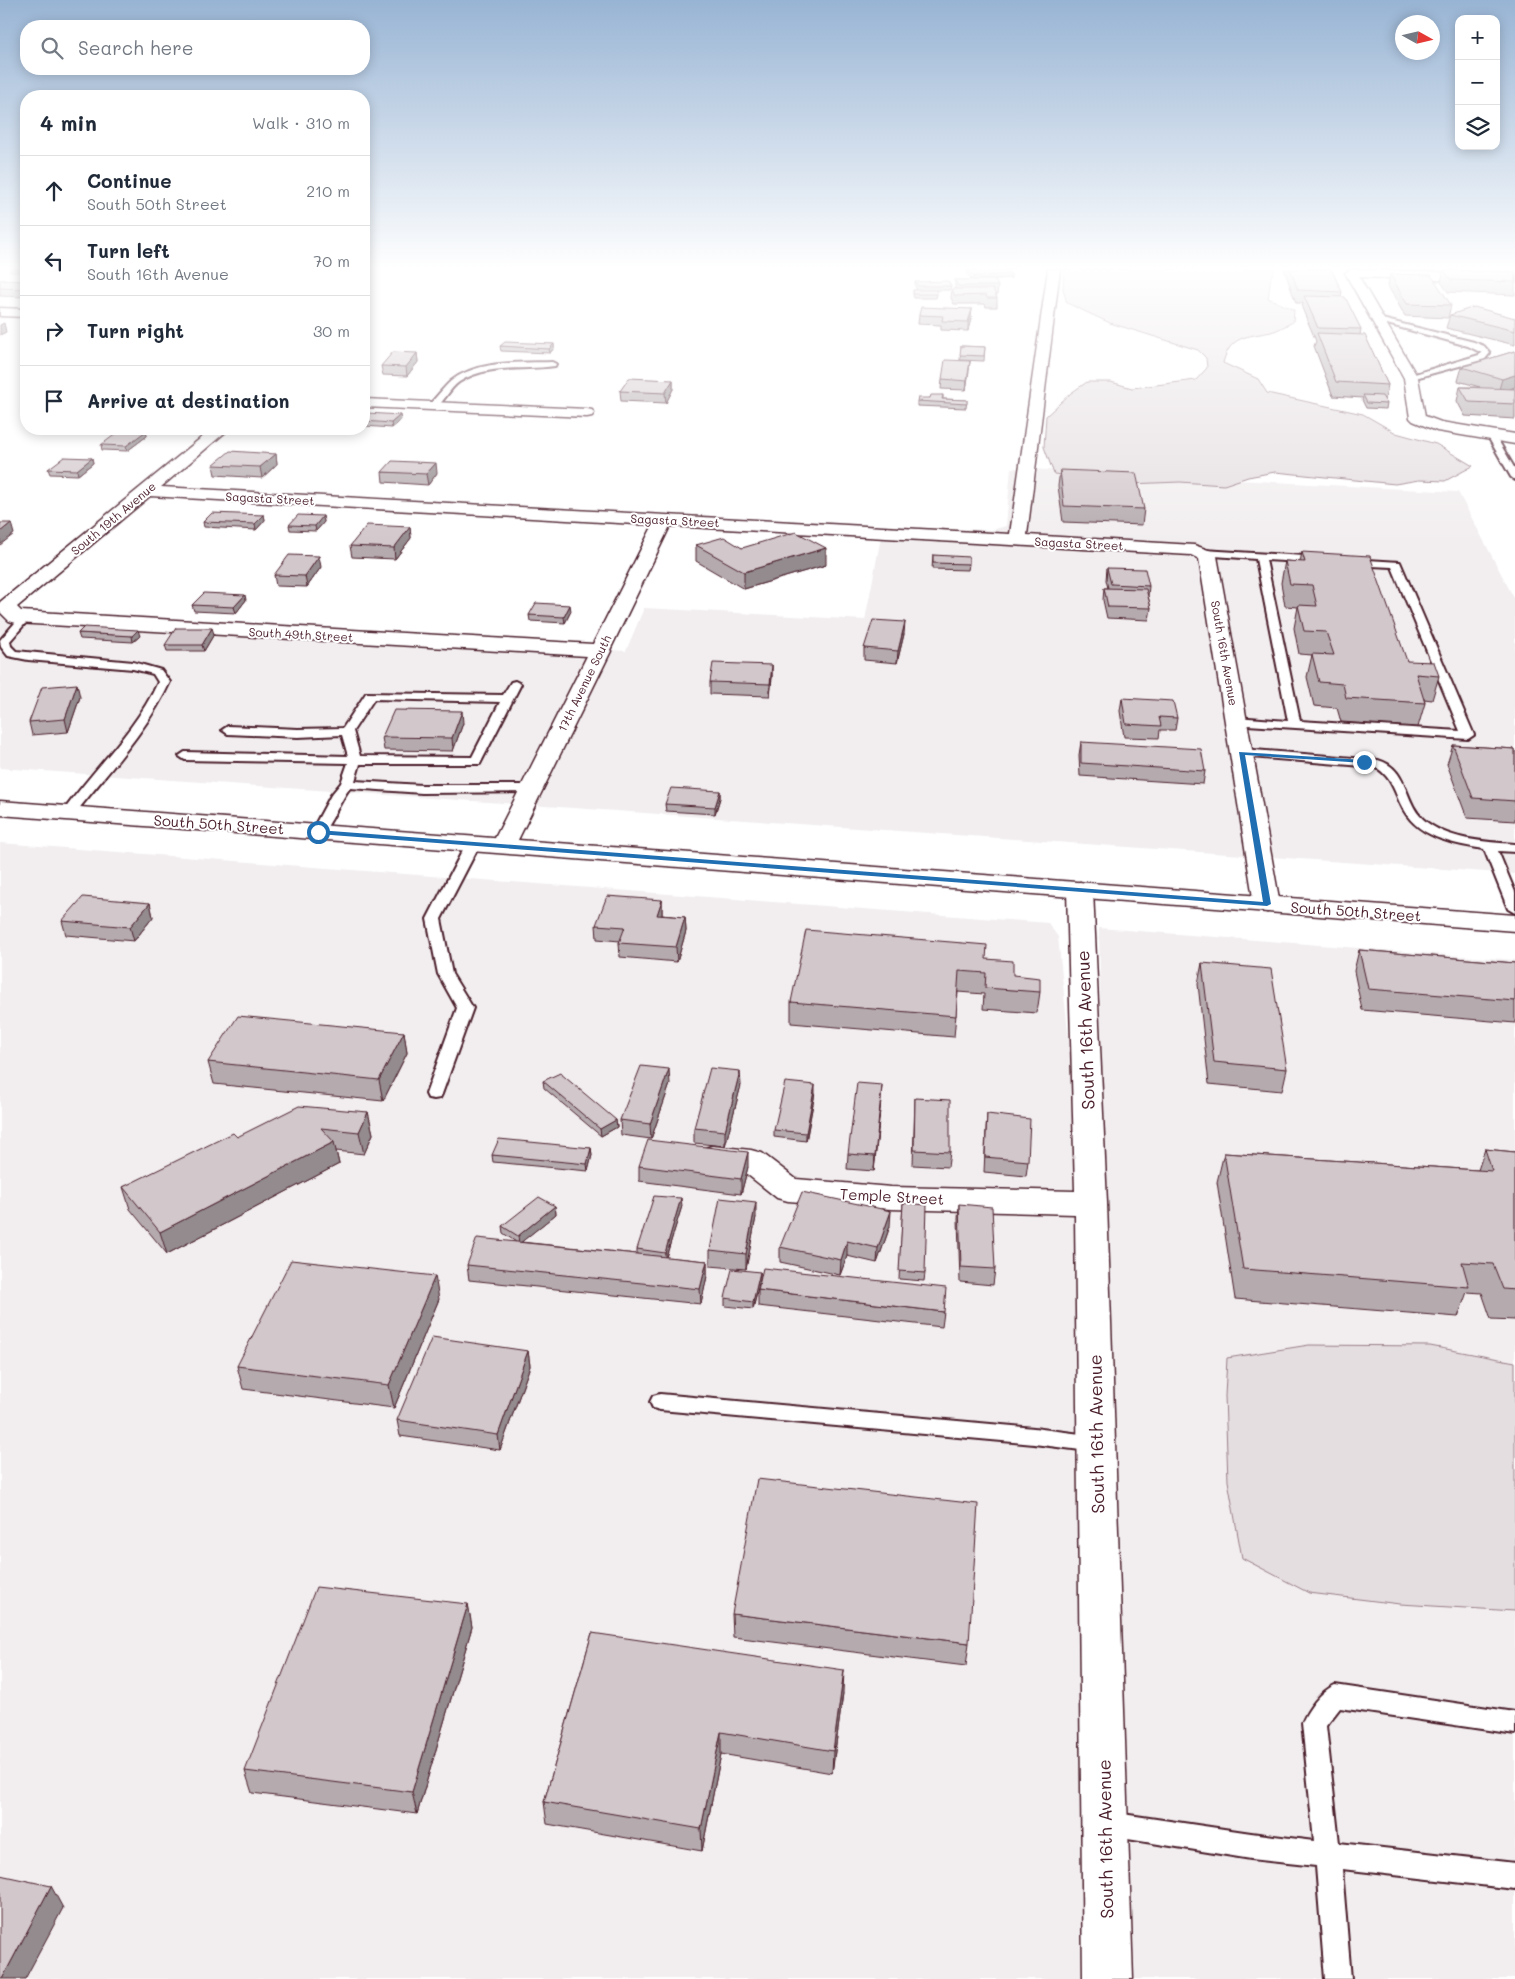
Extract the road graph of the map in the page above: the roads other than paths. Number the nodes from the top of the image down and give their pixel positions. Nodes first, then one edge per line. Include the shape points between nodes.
1 (1042, 361) edge
2 (1402, 361) edge
3 (1467, 361) edge
4 (552, 364) dead end
5 (1411, 378) junction
6 (370, 403) edge
7 (432, 406) junction
8 (587, 413) dead end
9 (214, 435) edge
10 (1492, 435) junction
11 (1515, 439) edge
12 (1515, 478) edge
13 (146, 491) junction
14 (664, 520) junction
15 (1018, 540) junction
16 (1203, 553) junction
17 (1261, 557) junction
18 (6, 607) joint
19 (25, 618) junction
20 (601, 651) junction
21 (515, 684) dead end
22 (507, 699) junction
23 (1236, 721) junction
24 (1295, 725) junction
25 (228, 730) dead end
26 (348, 731) junction
27 (1242, 753) junction
28 (185, 756) dead end
29 (356, 759) junction
30 (347, 784) junction
31 (532, 788) junction
32 (0, 808) edge
33 (68, 813) junction
34 (318, 832) junction
35 (474, 844) junction
36 (503, 846) junction
37 (1490, 847) junction
38 (1515, 848) edge
39 (1080, 890) junction
40 (1267, 904) junction
41 (1515, 909) edge
42 (1515, 923) edge
43 (434, 1094) dead end
44 (704, 1156) edge
45 (1090, 1203) junction
46 (660, 1402) dead end
47 (1096, 1444) junction
48 (1515, 1723) edge
49 (1105, 1823) junction
50 (1328, 1854) junction
51 (1515, 1876) edge
52 (1108, 1979) edge
53 (1338, 1979) edge

1 - 15 street
2 - 5 street
3 - 5 lane
4 - 7 lane via 500,367 466,375 452,384 444,397
5 - 10 street via 1418,418 1437,426
6 - 7 street
7 - 8 street
9 - 13 street, South 19th Avenue
10 - 11 street
10 - 12 lane
13 - 14 street, Sagasta Street
13 - 18 street, South 19th Avenue
14 - 15 street, Sagasta Street
14 - 20 street, 17th Avenue South
15 - 16 street, Sagasta Street
16 - 17 lane
16 - 23 street, South 16th Avenue via 1208,556
17 - 24 lane
17 - 24 lane via 1396,564 1468,735
18 - 19 street, South 49th Street via 16,617
19 - 20 street, South 49th Street
19 - 33 lane via 5,640 6,648 12,654 149,669 159,673 164,682 132,733
20 - 31 street, 17th Avenue South
21 - 22 lane
22 - 26 lane via 370,694
22 - 29 lane via 476,761
23 - 24 lane
23 - 27 street, South 16th Avenue
25 - 26 lane
26 - 29 lane
27 - 37 lane via 1378,764 1396,778 1417,821 1456,840
27 - 40 street, South 16th Avenue
28 - 29 lane
29 - 30 lane
30 - 31 lane via 422,789
30 - 34 lane via 337,795
31 - 36 street, 17th Avenue South
32 - 33 street, South 50th Street
33 - 34 street, South 50th Street
34 - 35 street, South 50th Street
35 - 36 street, South 50th Street
35 - 43 lane via 434,919 445,974 465,1008
36 - 39 street, South 50th Street
37 - 38 lane
37 - 41 lane
39 - 40 street, South 50th Street
39 - 45 street, South 16th Avenue
40 - 42 street, South 50th Street
44 - 45 street, Temple Street via 751,1161 788,1190 891,1198
45 - 47 street, South 16th Avenue
46 - 47 lane
47 - 49 street, South 16th Avenue
48 - 50 lane via 1335,1696 1314,1723
49 - 50 lane via 1251,1846
49 - 52 street, South 16th Avenue
50 - 51 lane
50 - 53 lane

